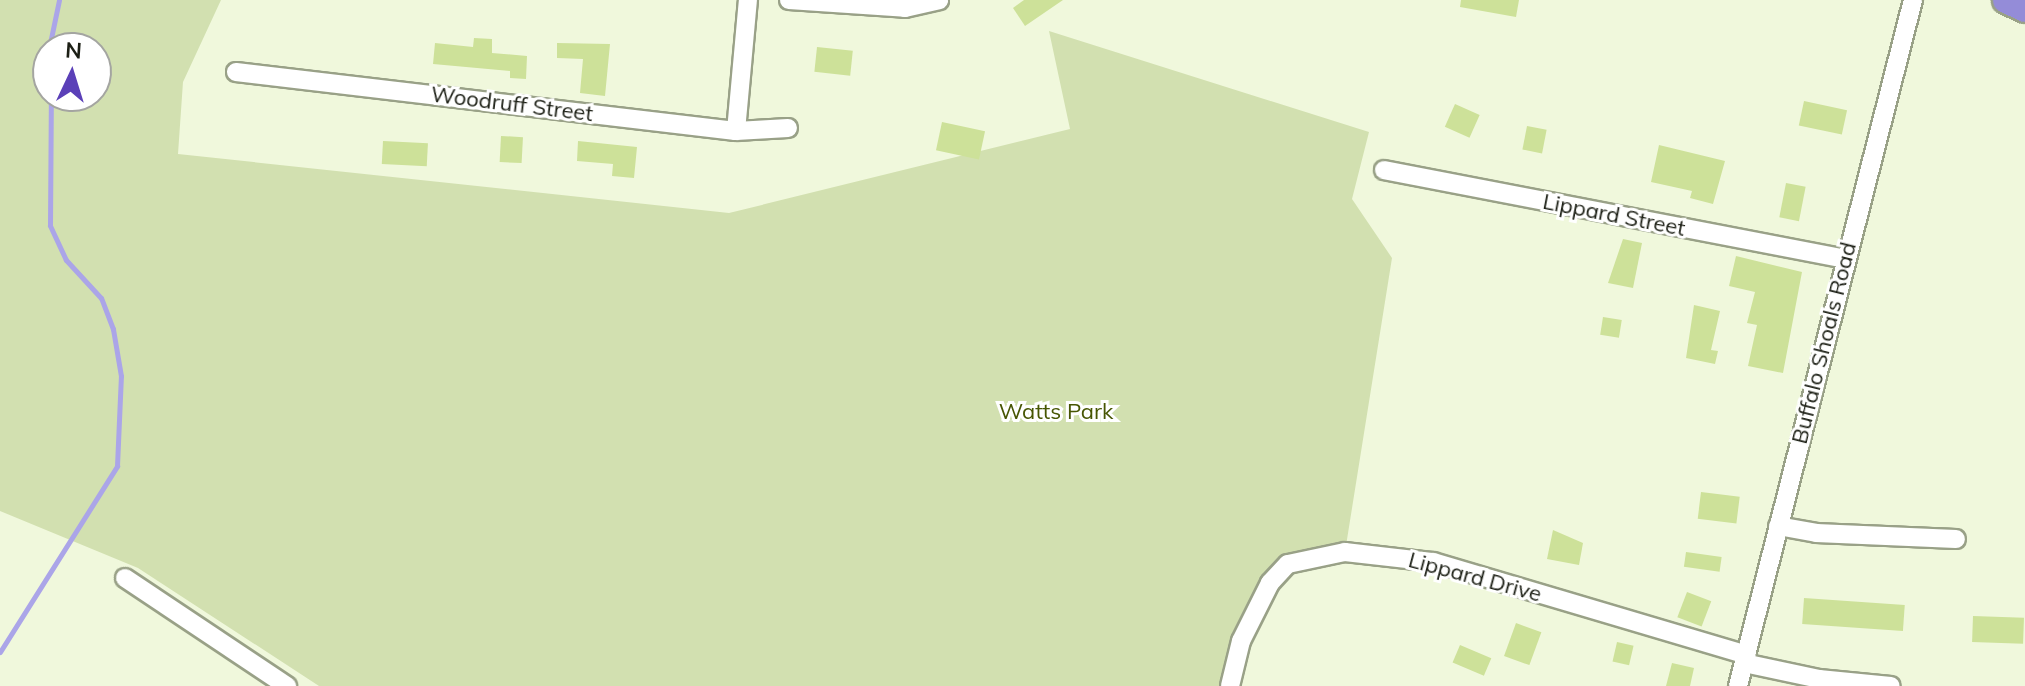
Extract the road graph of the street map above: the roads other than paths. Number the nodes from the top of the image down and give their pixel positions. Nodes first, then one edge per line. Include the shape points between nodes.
1 (748, 0) edge
2 (789, 0) edge
3 (939, 0) edge
4 (1913, 0) edge
5 (2006, 0) edge
6 (2025, 9) edge
7 (236, 72) dead end
8 (788, 128) dead end
9 (736, 131) junction
10 (1384, 170) dead end
11 (1845, 259) junction
12 (1778, 526) junction
13 (1956, 539) dead end
14 (125, 578) dead end
15 (1745, 659) junction
16 (287, 686) edge
17 (1230, 686) edge
18 (1738, 686) edge
19 (1891, 686) edge

1 - 9 street
2 - 3 street via 905,8
4 - 11 street, Buffalo Shoals Road
5 - 6 highway
7 - 9 street, Woodruff Street
8 - 9 street, Woodruff Street
10 - 11 street, Lippard Street
11 - 12 street, Buffalo Shoals Road
12 - 13 street via 1816,533
12 - 15 street, Buffalo Shoals Road
14 - 16 street
15 - 17 street, Lippard Drive via 1433,562 1345,552 1288,564 1270,583 1241,641
15 - 18 street, Buffalo Shoals Road
15 - 19 street, Lippard Drive via 1819,679

